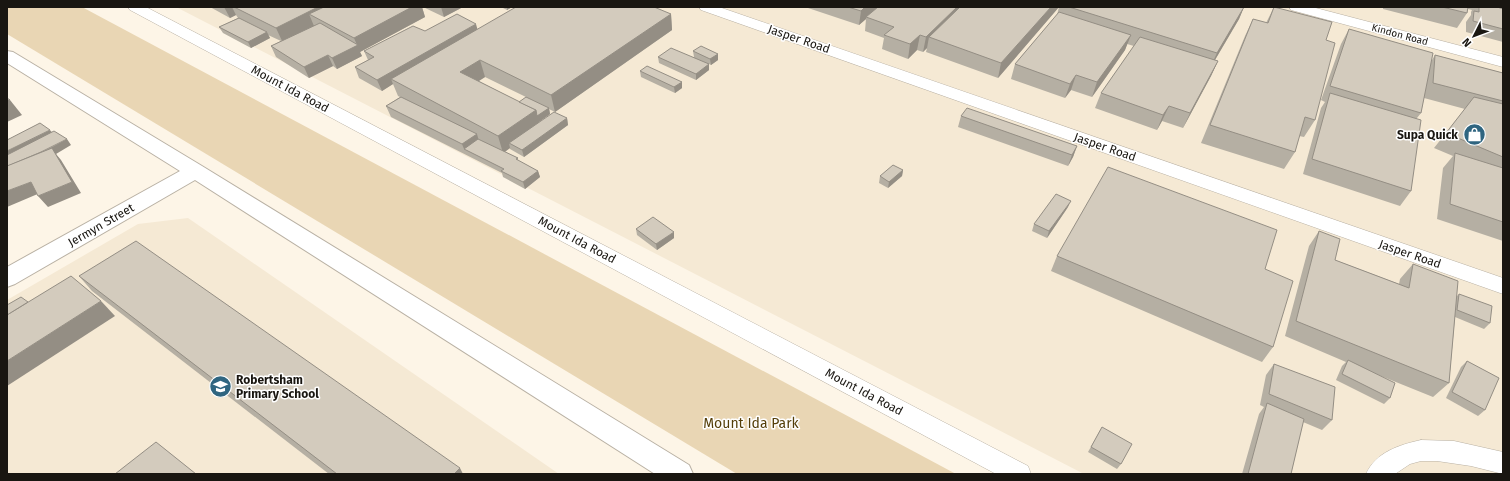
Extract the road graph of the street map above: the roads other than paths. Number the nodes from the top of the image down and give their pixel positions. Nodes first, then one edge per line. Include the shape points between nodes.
1 (135, 7) edge
2 (706, 7) edge
3 (1296, 7) edge
4 (7, 56) edge
5 (1503, 62) edge
6 (195, 171) junction
7 (7, 278) edge
8 (1503, 286) edge
9 (1503, 463) edge
10 (679, 474) edge
11 (1019, 474) edge
12 (1378, 474) edge

1 - 11 lane, Mount Ida Road
2 - 8 lane, Jasper Road
3 - 5 lane, Kindon Road
4 - 6 street
6 - 7 street, Jermyn Street
6 - 10 street
9 - 12 lane via 1459,452 1434,449 1414,451 1397,457

